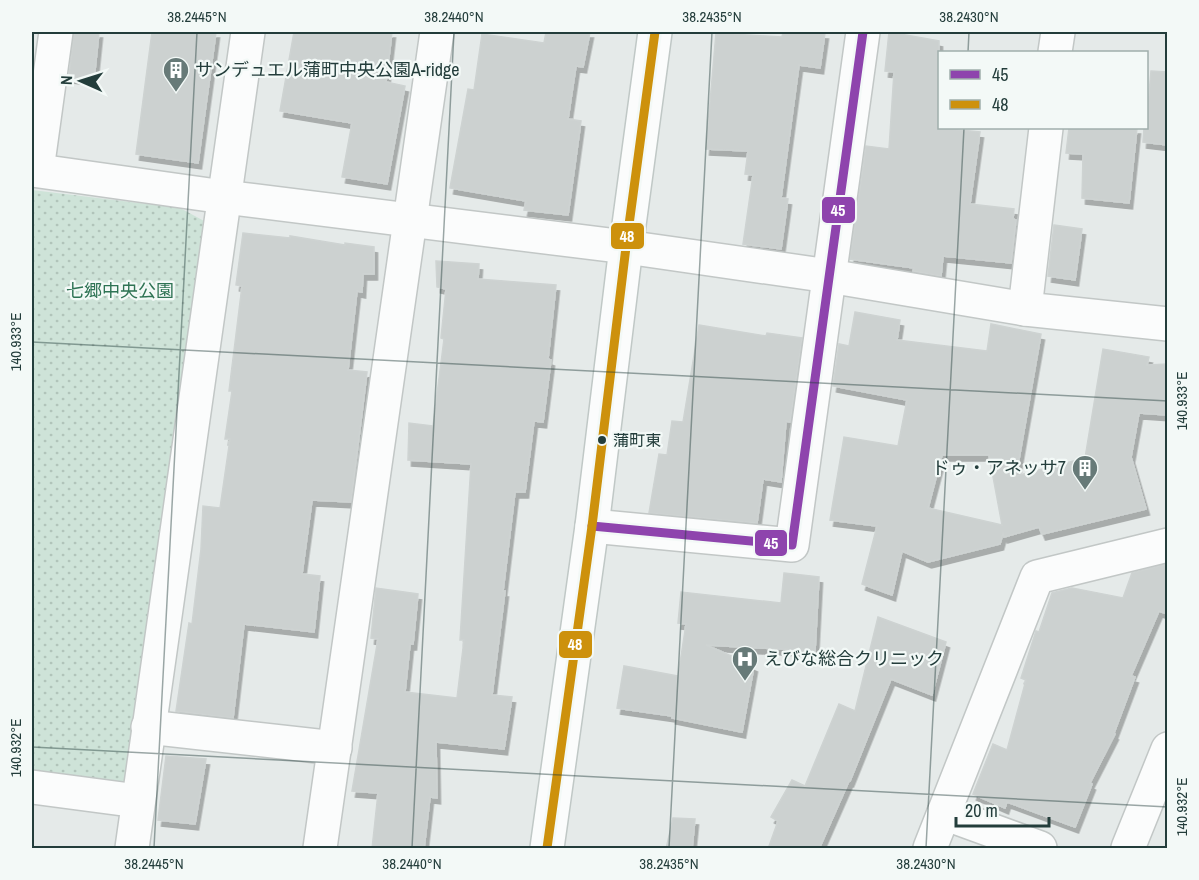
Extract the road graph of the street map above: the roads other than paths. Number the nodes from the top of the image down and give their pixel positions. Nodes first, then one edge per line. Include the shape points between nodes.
1 (56, 32) edge
2 (248, 32) edge
3 (437, 32) edge
4 (656, 32) edge
5 (863, 32) edge
6 (1058, 32) edge
7 (1055, 51) edge
8 (1046, 129) edge
9 (34, 170) edge
10 (224, 197) junction
11 (410, 219) junction
12 (626, 247) junction
13 (829, 276) junction
14 (1024, 309) junction
15 (1167, 324) edge
16 (592, 526) junction
17 (1167, 545) edge
18 (148, 727) junction
19 (334, 748) junction
20 (1167, 749) edge
21 (32, 787) edge
22 (138, 801) junction
23 (944, 813) junction
24 (132, 849) edge
25 (320, 849) edge
26 (547, 849) edge
27 (930, 849) edge
28 (1040, 849) edge
29 (1128, 849) edge

1 - 9 street
2 - 10 street
3 - 11 street
4 - 12 street
5 - 13 street
6 - 7 street
8 - 14 street
9 - 10 street
10 - 11 street
10 - 18 street
11 - 12 street
11 - 19 street
12 - 13 street
12 - 16 street
13 - 14 street
13 - 16 street via 792,545
14 - 15 street
16 - 26 street
17 - 23 street via 1037,577
18 - 19 street
18 - 22 street
19 - 25 street
20 - 29 street
21 - 22 street
22 - 24 street
23 - 27 street
23 - 28 street

